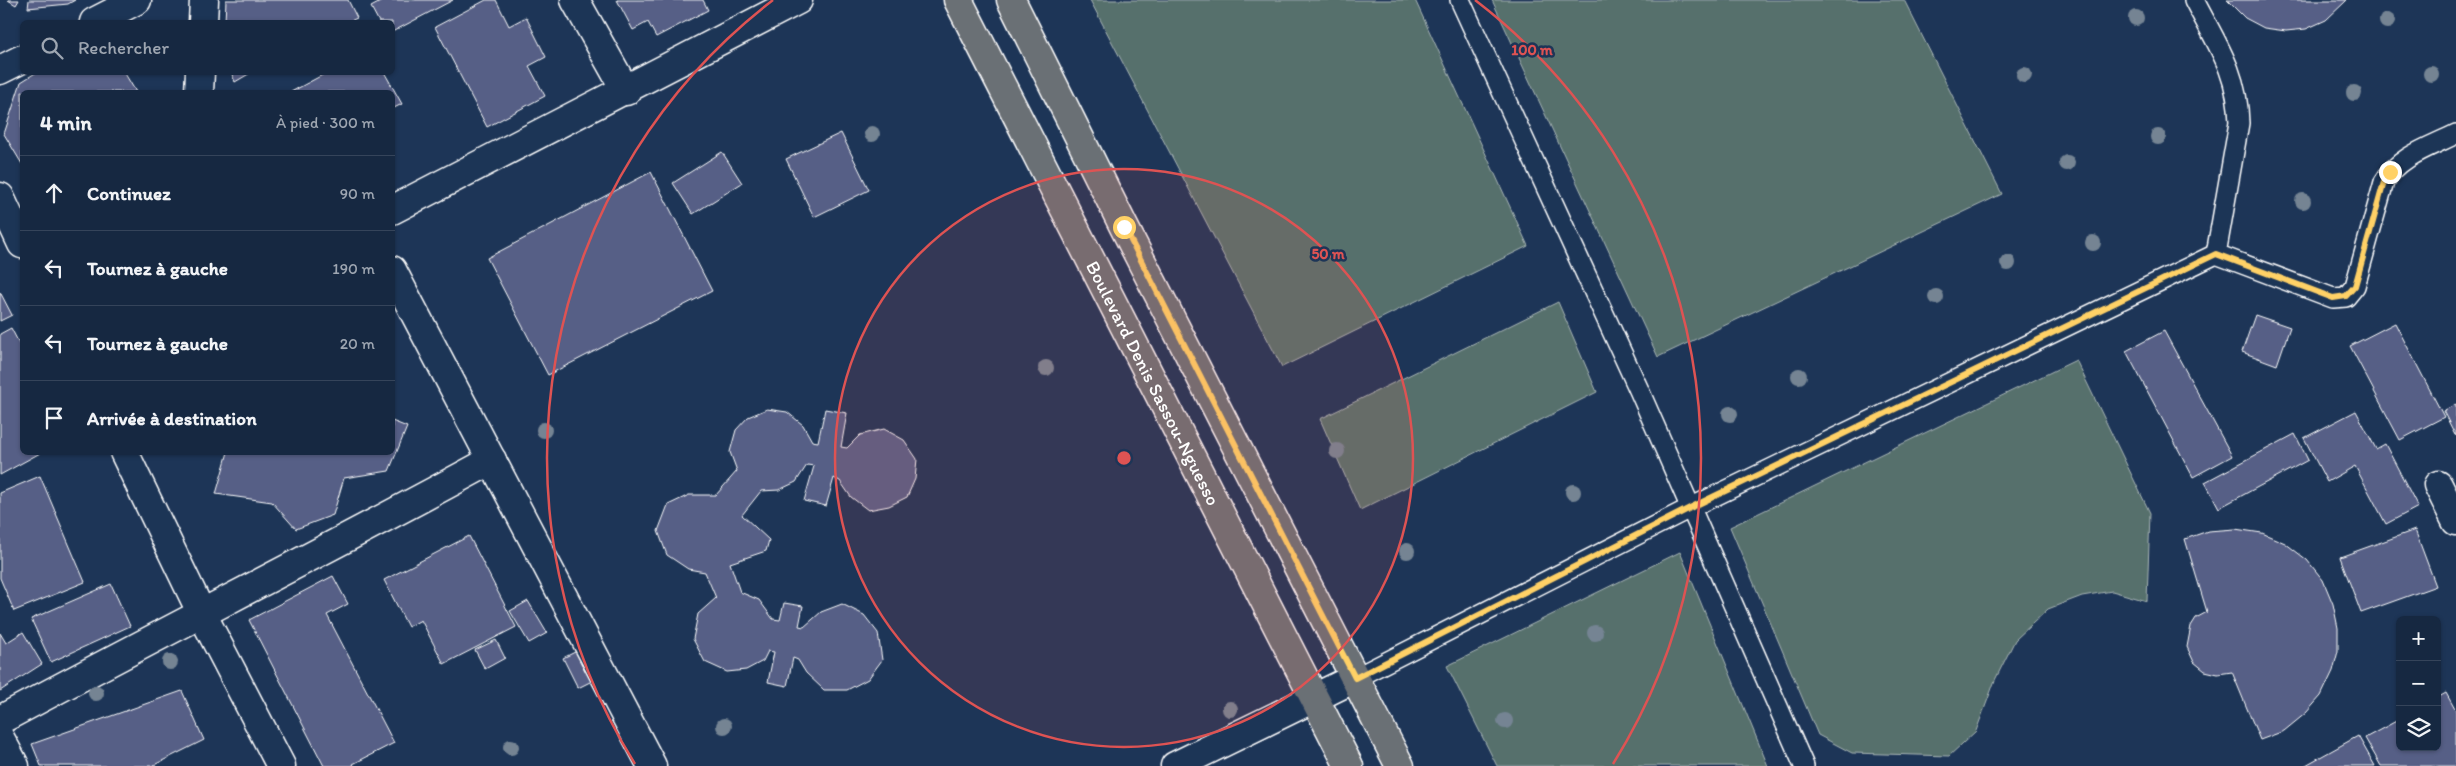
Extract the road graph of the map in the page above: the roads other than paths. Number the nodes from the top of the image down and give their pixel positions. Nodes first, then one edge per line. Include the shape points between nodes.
1 (137, 0) edge
2 (204, 0) edge
3 (575, 0) edge
4 (798, 0) edge
5 (958, 0) edge
6 (1011, 0) edge
7 (1460, 0) edge
8 (2194, 0) edge
9 (98, 20) edge
10 (202, 20) edge
11 (20, 60) edge
12 (0, 70) edge
13 (200, 75) edge
14 (199, 90) edge
15 (626, 91) junction
16 (2456, 134) edge
17 (0, 197) edge
18 (395, 208) edge
19 (20, 240) edge
20 (2216, 254) junction
21 (395, 276) edge
22 (125, 455) edge
23 (492, 460) junction
24 (2438, 485) dead end
25 (1690, 508) junction
26 (2456, 521) edge
27 (201, 612) junction
28 (1355, 678) junction
29 (1312, 698) junction
30 (0, 720) edge
31 (0, 738) edge
32 (14, 766) edge
33 (281, 766) edge
34 (652, 766) edge
35 (1175, 766) edge
36 (1349, 766) edge
37 (1400, 766) edge
38 (1804, 766) edge

1 - 9 street
2 - 10 street
3 - 15 street
4 - 15 street
5 - 29 main road, Boulevard Denis Sassou-Nguesso
6 - 28 main road
7 - 25 lane
8 - 20 lane via 2232,74 2239,101 2240,123
11 - 12 street
13 - 14 street
15 - 18 street
16 - 20 lane via 2400,161 2390,172 2384,182 2355,286 2346,296 2333,298
17 - 19 street
20 - 25 lane
21 - 23 street
22 - 27 street
23 - 27 street via 344,541
23 - 34 street
24 - 26 street
25 - 28 lane
25 - 38 lane
27 - 30 street
27 - 33 street
28 - 29 street
28 - 37 main road
29 - 35 street
29 - 36 main road, Boulevard Denis Sassou-Nguesso
31 - 32 street

